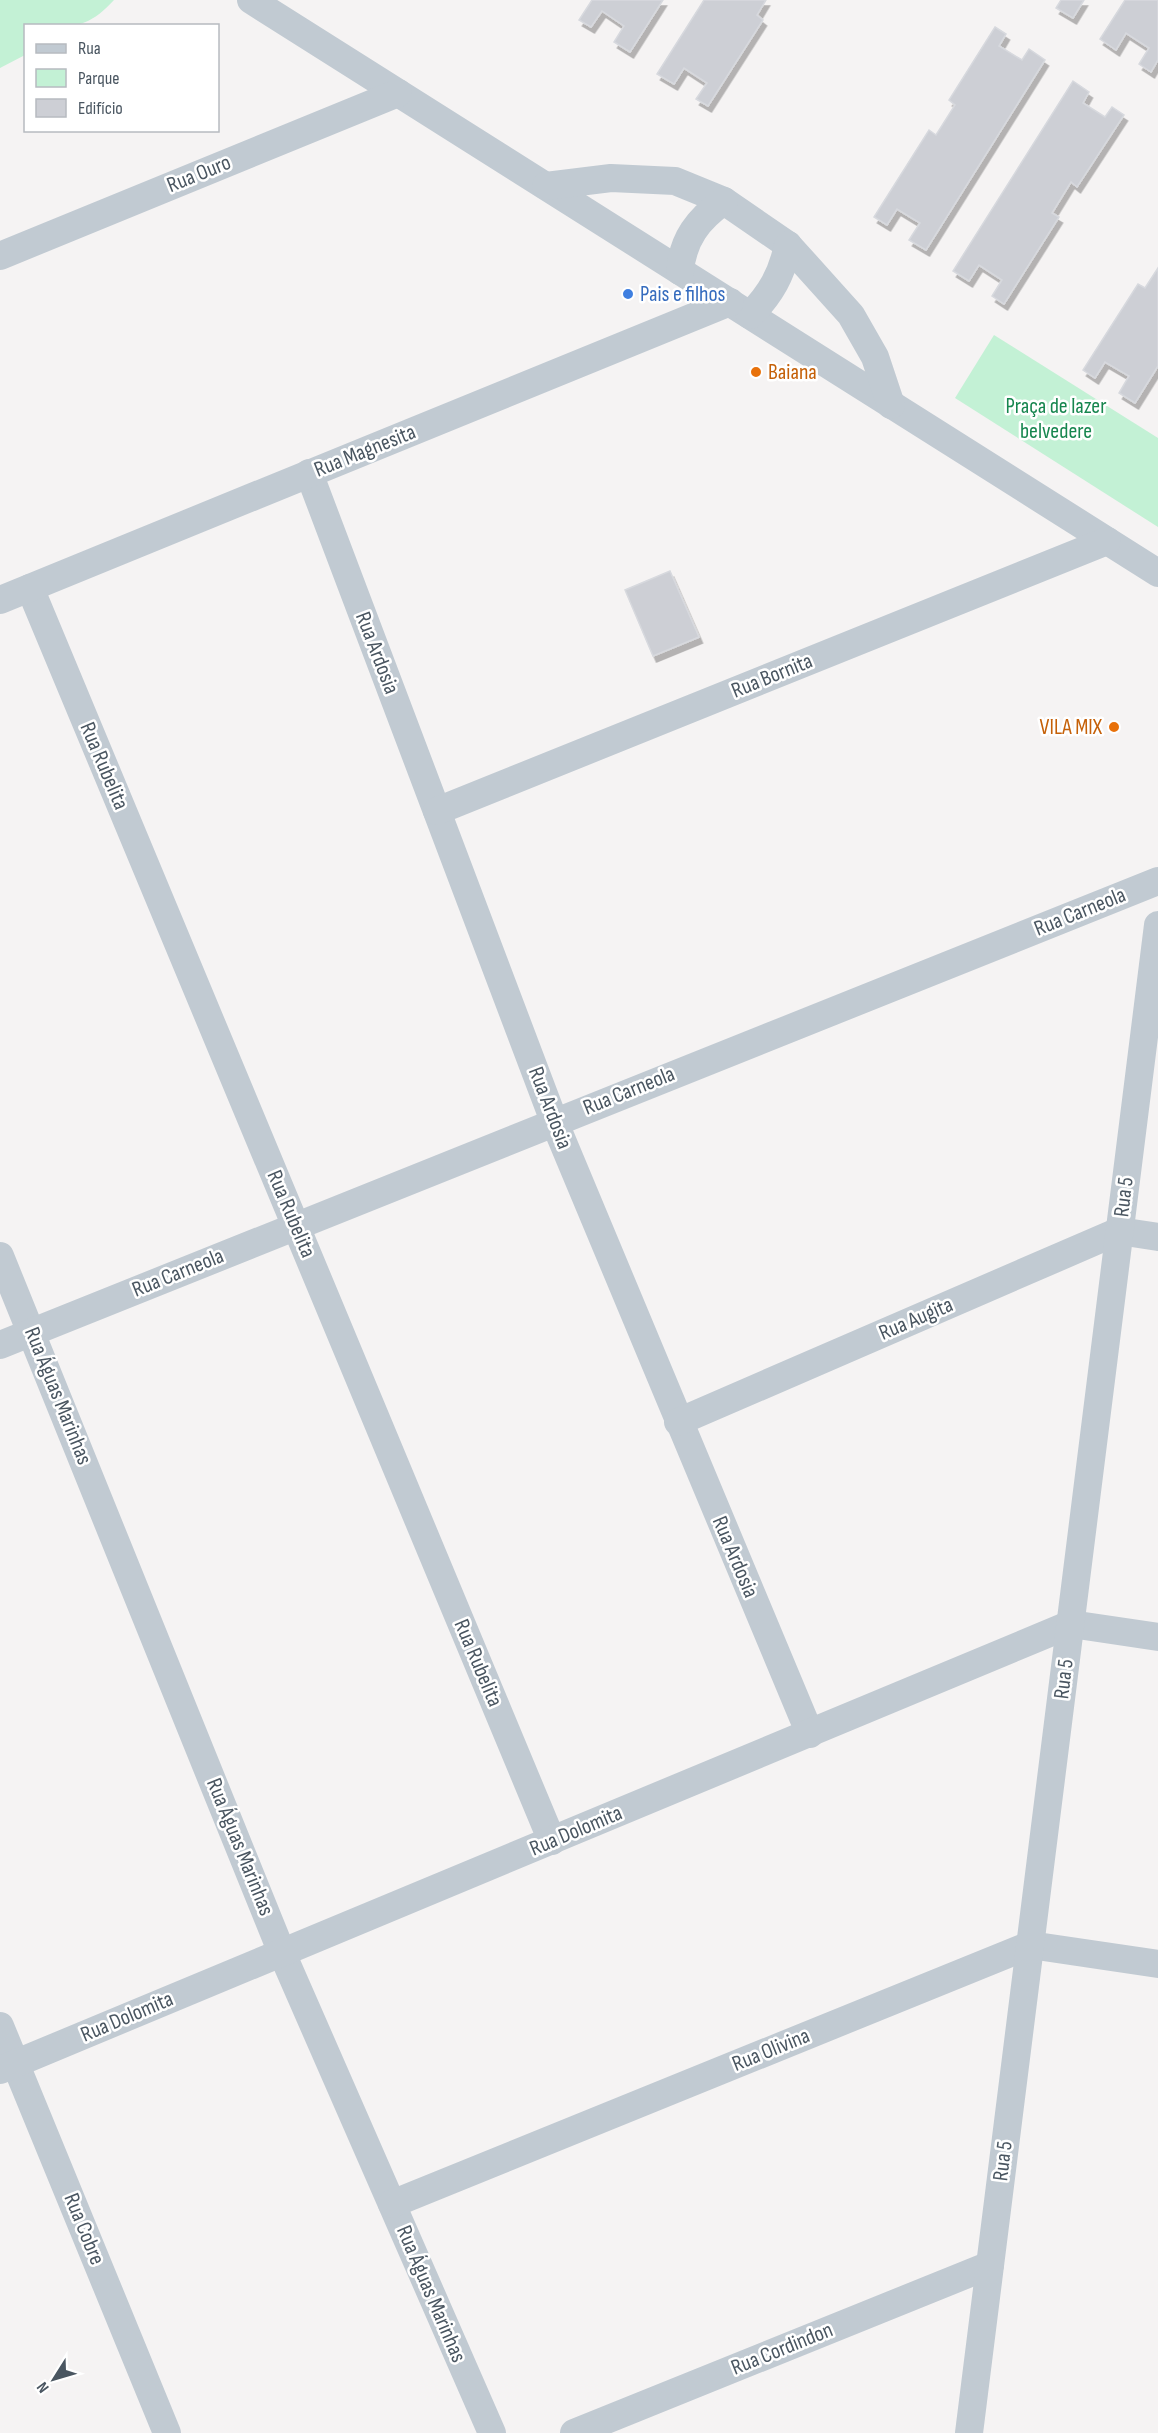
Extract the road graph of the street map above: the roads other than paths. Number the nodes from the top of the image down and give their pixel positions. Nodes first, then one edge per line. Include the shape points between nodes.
1 (251, 0) edge
2 (398, 93) junction
3 (546, 186) junction
4 (724, 201) junction
5 (788, 245) junction
6 (0, 256) edge
7 (680, 271) junction
8 (740, 309) junction
9 (891, 405) junction
10 (309, 473) junction
11 (1107, 541) junction
12 (1158, 573) edge
13 (30, 588) junction
14 (0, 600) edge
15 (437, 811) junction
16 (1158, 881) edge
17 (1158, 925) edge
18 (554, 1121) junction
19 (295, 1225) junction
20 (1119, 1231) junction
21 (1158, 1237) edge
22 (0, 1256) edge
23 (32, 1332) junction
24 (0, 1345) edge
25 (678, 1422) junction
26 (1071, 1624) junction
27 (1158, 1637) edge
28 (810, 1734) junction
29 (552, 1841) junction
30 (1030, 1945) junction
31 (282, 1953) junction
32 (1158, 1964) edge
33 (0, 2026) edge
34 (8, 2067) edge
35 (392, 2204) junction
36 (990, 2265) junction
37 (167, 2433) edge
38 (492, 2433) edge
39 (574, 2433) edge
40 (969, 2433) edge

1 - 2 street
2 - 3 street
2 - 6 street, Rua Ouro
3 - 4 street via 611,178 675,181
3 - 7 street
4 - 5 street
4 - 7 street via 693,229
5 - 8 street via 784,267 774,287
5 - 9 street via 851,315 874,357
7 - 8 street
8 - 9 street
8 - 10 street, Rua Magnesita
9 - 11 street
10 - 13 street, Rua Magnesita
10 - 15 street, Rua Ardosia
11 - 12 street
11 - 15 street, Rua Bornita
13 - 14 street, Rua Magnesita
13 - 19 street, Rua Rubelita
15 - 18 street, Rua Ardosia
16 - 18 street, Rua Carneola
17 - 20 street, Rua 5
18 - 19 street, Rua Carneola
18 - 25 street, Rua Ardosia
19 - 23 street, Rua Carneola
19 - 29 street, Rua Rubelita
20 - 21 street
20 - 25 street, Rua Augita
20 - 26 street, Rua 5
22 - 23 street, Rua Águas Marinhas
23 - 24 street, Rua Carneola
23 - 31 street, Rua Águas Marinhas
25 - 28 street, Rua Ardosia
26 - 27 street
26 - 28 street, Rua Dolomita
26 - 30 street, Rua 5
28 - 29 street, Rua Dolomita
29 - 31 street, Rua Dolomita
30 - 32 street
30 - 35 street, Rua Olivina
30 - 36 street, Rua 5
31 - 34 street, Rua Dolomita
31 - 35 street, Rua Águas Marinhas
33 - 34 street, Rua Cobre
34 - 37 street, Rua Cobre
35 - 38 street, Rua Águas Marinhas
36 - 39 street, Rua Cordindon
36 - 40 street, Rua 5

